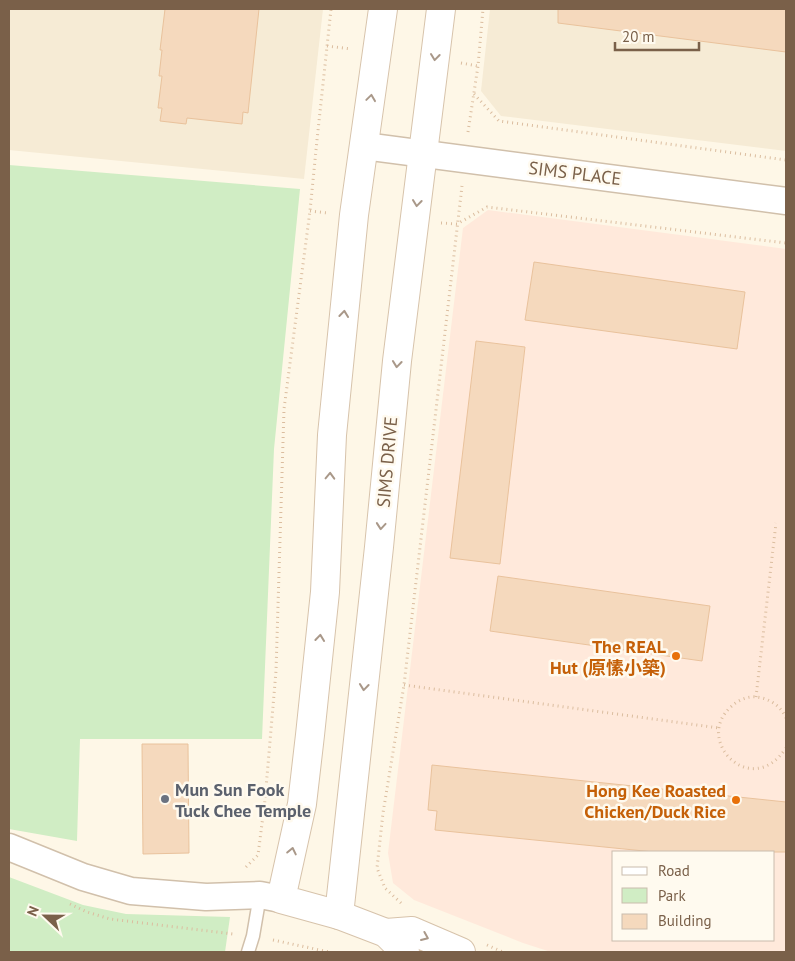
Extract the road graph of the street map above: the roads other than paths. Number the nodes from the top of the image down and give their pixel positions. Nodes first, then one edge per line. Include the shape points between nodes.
1 (384, 9) edge
2 (441, 9) edge
3 (364, 146) junction
4 (423, 154) junction
5 (786, 201) edge
6 (9, 846) edge
7 (271, 897) junction
8 (339, 915) junction
9 (386, 933) junction
10 (473, 948) edge
11 (248, 952) edge
12 (406, 952) edge

3 -> 1 street
2 -> 4 street, SIMS DRIVE
3 - 4 street, SIMS PLACE
7 -> 3 street via 302,804 325,592 332,435
4 - 5 street, SIMS PLACE
4 -> 8 street, SIMS DRIVE via 397,361
6 - 7 street via 83,877 131,891 206,897
7 - 8 street
7 - 11 lane
8 - 9 street
9 -> 10 street via 412,932
9 - 12 street

